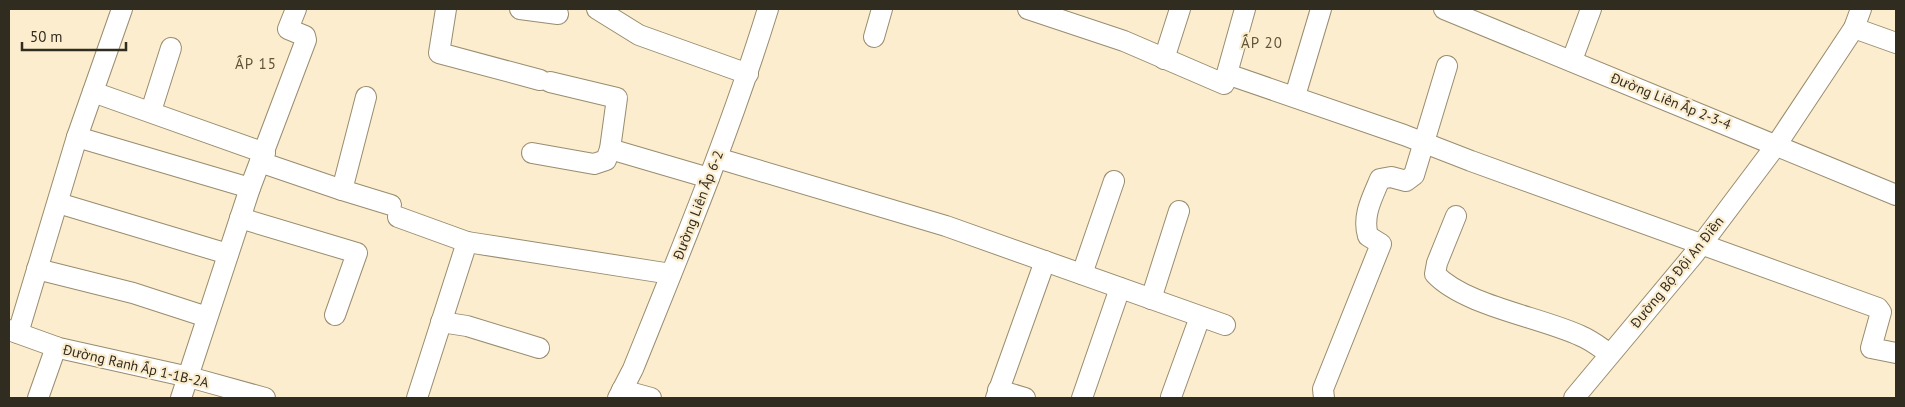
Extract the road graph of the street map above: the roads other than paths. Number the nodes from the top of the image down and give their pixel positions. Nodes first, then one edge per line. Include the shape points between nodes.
1 (122, 9) edge
2 (296, 9) edge
3 (446, 9) edge
4 (520, 9) edge
5 (597, 9) edge
6 (768, 9) edge
7 (882, 9) edge
8 (1028, 9) edge
9 (1180, 9) edge
10 (1245, 9) edge
11 (1321, 9) edge
12 (1444, 9) edge
13 (1591, 9) edge
14 (1861, 9) edge
15 (558, 14) dead end
16 (1480, 16) edge
17 (1854, 28) junction
18 (874, 37) dead end
19 (1896, 43) edge
20 (171, 48) dead end
21 (1164, 59) junction
22 (1572, 60) junction
23 (1447, 66) dead end
24 (748, 74) junction
25 (1227, 74) junction
26 (93, 92) junction
27 (1294, 96) junction
28 (366, 97) dead end
29 (151, 111) junction
30 (77, 137) junction
31 (1423, 143) junction
32 (1776, 144) junction
33 (610, 149) junction
34 (532, 153) dead end
35 (262, 157) junction
36 (717, 158) junction
37 (709, 178) junction
38 (1114, 181) dead end
39 (250, 188) junction
40 (342, 190) junction
41 (1896, 195) edge
42 (58, 203) junction
43 (1179, 211) dead end
44 (1456, 216) dead end
45 (240, 218) junction
46 (466, 242) junction
47 (1702, 244) junction
48 (228, 254) junction
49 (1045, 261) junction
50 (37, 269) junction
51 (671, 274) junction
52 (1082, 274) junction
53 (1120, 288) junction
54 (1152, 299) junction
55 (335, 315) dead end
56 (207, 317) junction
57 (1200, 317) junction
58 (441, 322) junction
59 (1225, 325) dead end
60 (13, 331) edge
61 (56, 347) junction
62 (538, 348) dead end
63 (1896, 353) edge
64 (1610, 354) junction
65 (189, 377) junction
66 (620, 394) edge
67 (997, 394) edge
68 (1171, 397) dead end
69 (38, 398) edge
70 (181, 398) edge
71 (265, 398) edge
72 (417, 398) edge
73 (651, 398) edge
74 (1025, 398) edge
75 (1082, 398) edge
76 (1324, 398) edge
77 (1574, 398) edge

1 - 26 street
2 - 35 street via 288,29 307,39
3 - 33 street via 439,53 618,98
4 - 15 street
5 - 24 street via 639,35
6 - 24 street, Đường Liên Ấp 6-2
7 - 18 street
8 - 21 street
9 - 21 street
10 - 25 street
11 - 27 street
12 - 16 street, Đường Liên Ấp 2-3-4
13 - 22 street
14 - 17 street, Đường Bộ Đội An Điền
16 - 22 street, Đường Liên Ấp 2-3-4
17 - 19 street
17 - 32 street, Đường Bộ Đội An Điền
20 - 29 street
21 - 25 street via 1224,84
22 - 32 street, Đường Liên Ấp 2-3-4
23 - 31 street
24 - 36 street, Đường Liên Ấp 6-2
25 - 27 street
26 - 29 street
26 - 30 street
27 - 31 street
28 - 40 street
29 - 35 street
30 - 39 street
30 - 42 street
31 - 47 street
31 - 76 street via 1414,175 1406,181 1391,177 1380,179 1371,201 1364,224 1368,236 1381,244 1323,389
32 - 41 street, Đường Liên Ấp 2-3-4
32 - 47 street, Đường Bộ Đội An Điền
33 - 34 street via 606,160 594,164
33 - 37 street
35 - 39 street
35 - 40 street
36 - 37 street, Đường Liên Ấp 6-2
36 - 49 street via 946,226
37 - 51 street, Đường Liên Ấp 6-2
38 - 52 street
39 - 45 street
40 - 46 street
42 - 48 street
42 - 50 street
43 - 54 street
44 - 64 street via 1436,263 1435,274 1445,284 1500,308 1581,336
45 - 48 street
45 - 55 street via 357,253
46 - 51 street
46 - 58 street
47 - 63 street via 1878,308 1881,312 1872,348
47 - 64 street, Đường Bộ Đội An Điền
48 - 56 street
49 - 52 street
49 - 67 street
50 - 56 street via 133,293
50 - 60 street
51 - 66 street, Đường Liên Ấp 6-2
52 - 53 street
53 - 54 street
53 - 75 street
54 - 57 street
56 - 65 street
57 - 59 street
57 - 68 street
58 - 62 street via 468,326
58 - 72 street
60 - 61 street, Đường Ranh Ấp 1-1B-2A
61 - 65 street, Đường Ranh Ấp 1-1B-2A
61 - 69 street
64 - 77 street, Đường Bộ Đội An Điền
65 - 70 street
65 - 71 street, Đường Ranh Ấp 1-1B-2A
66 - 73 street
67 - 74 street

